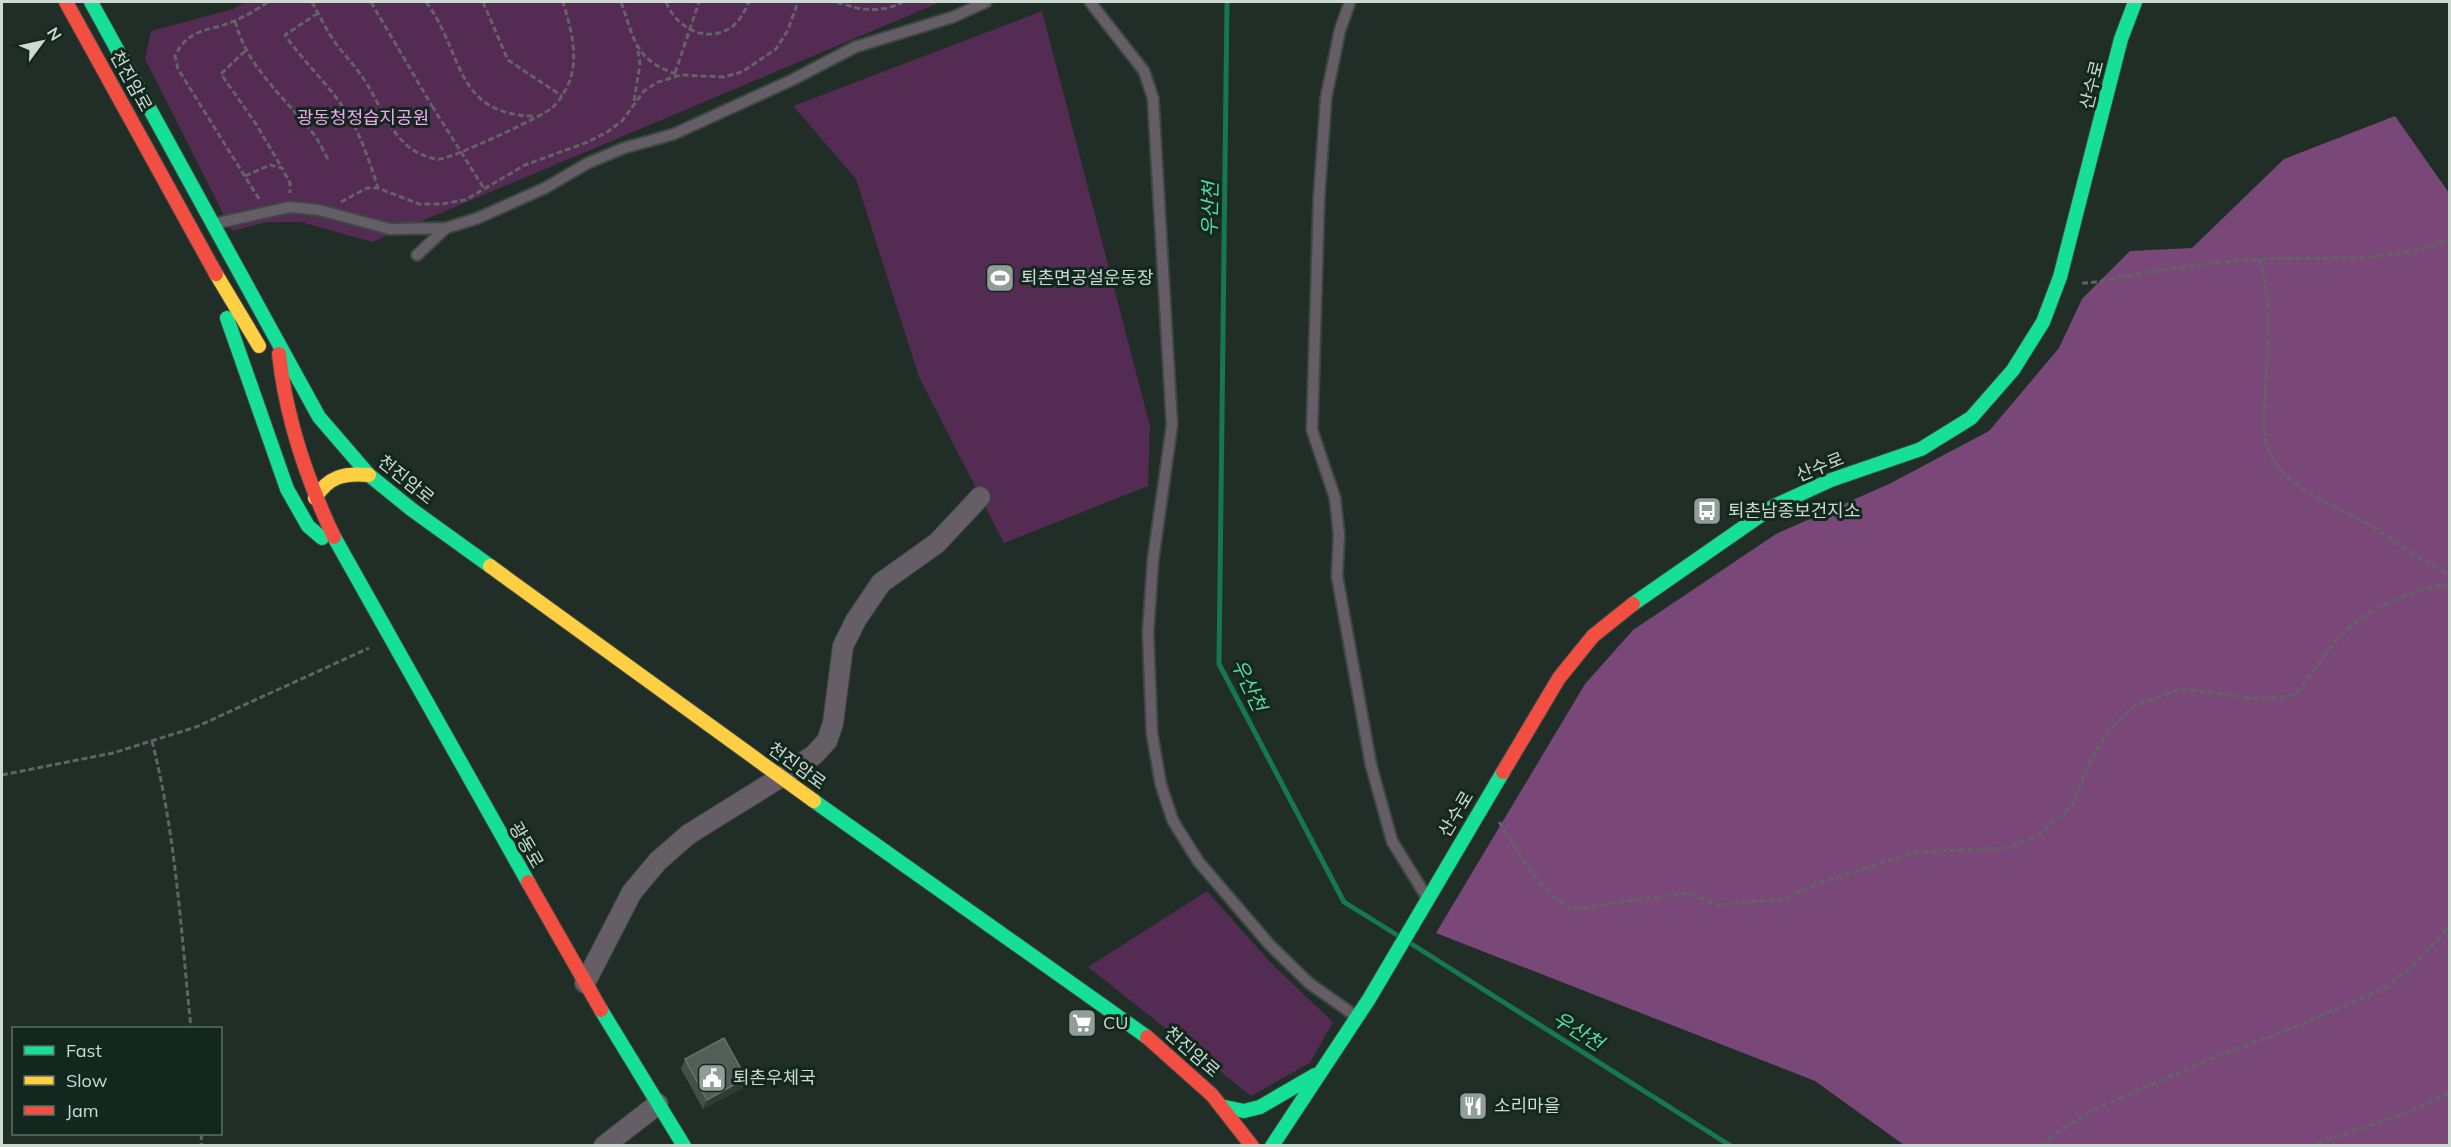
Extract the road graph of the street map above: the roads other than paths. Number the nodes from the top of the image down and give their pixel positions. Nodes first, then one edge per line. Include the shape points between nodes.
1 (66, 2) edge
2 (91, 2) edge
3 (986, 2) edge
4 (1090, 2) edge
5 (1350, 2) edge
6 (2134, 2) edge
7 (213, 224) junction
8 (446, 228) junction
9 (417, 255) dead end
10 (220, 281) junction
11 (278, 343) junction
12 (281, 382) junction
13 (319, 417) junction
14 (369, 475) junction
15 (980, 497) dead end
16 (315, 498) junction
17 (344, 558) junction
18 (781, 777) junction
19 (1427, 898) junction
20 (585, 983) junction
21 (1358, 1018) junction
22 (1325, 1069) junction
23 (658, 1104) junction
24 (1225, 1107) junction
25 (604, 1146) edge
26 (684, 1146) edge
27 (1252, 1146) edge
28 (1272, 1146) edge

1 - 10 main road, 천진암로
2 - 7 main road, 천진암로
3 - 8 lane via 953,17 855,47 674,135 588,163 536,193
4 - 21 lane via 1144,71 1153,98 1172,425 1153,560 1148,633 1152,734 1161,785 1173,822 1198,861 1246,918 1309,983
5 - 19 lane via 1326,98 1312,430 1335,498 1339,535 1337,576 1371,765 1392,841
6 - 19 main road, 산수로 via 2060,277 2043,322 2013,370 1971,418 1921,449 1831,480 1774,506 1593,636 1559,678
7 - 8 lane via 290,207 320,210 390,229
7 - 11 main road, 천진암로
8 - 9 lane
10 - 12 main road, 천진암로
10 - 17 main road via 222,306 287,489 308,526
11 - 12 main road
11 - 13 main road, 천진암로
12 - 13 main road, 천진암로 via 293,400
12 - 16 main road, 광동로 via 299,457
13 - 14 main road, 천진암로
14 - 16 main road via 336,476 322,486
14 - 18 main road, 천진암로
15 - 18 street via 937,543 881,583 843,646 827,741 814,755
16 - 17 main road, 광동로
17 - 20 main road, 광동로
18 - 20 street via 689,834 658,861 632,892
18 - 24 main road, 천진암로 via 1132,1025
19 - 21 main road, 산수로
20 - 23 main road, 광동로
21 - 22 main road
22 - 24 main road via 1260,1107 1244,1111
22 - 28 main road
23 - 25 street
23 - 26 main road, 광동로
24 - 27 main road, 천진암로

